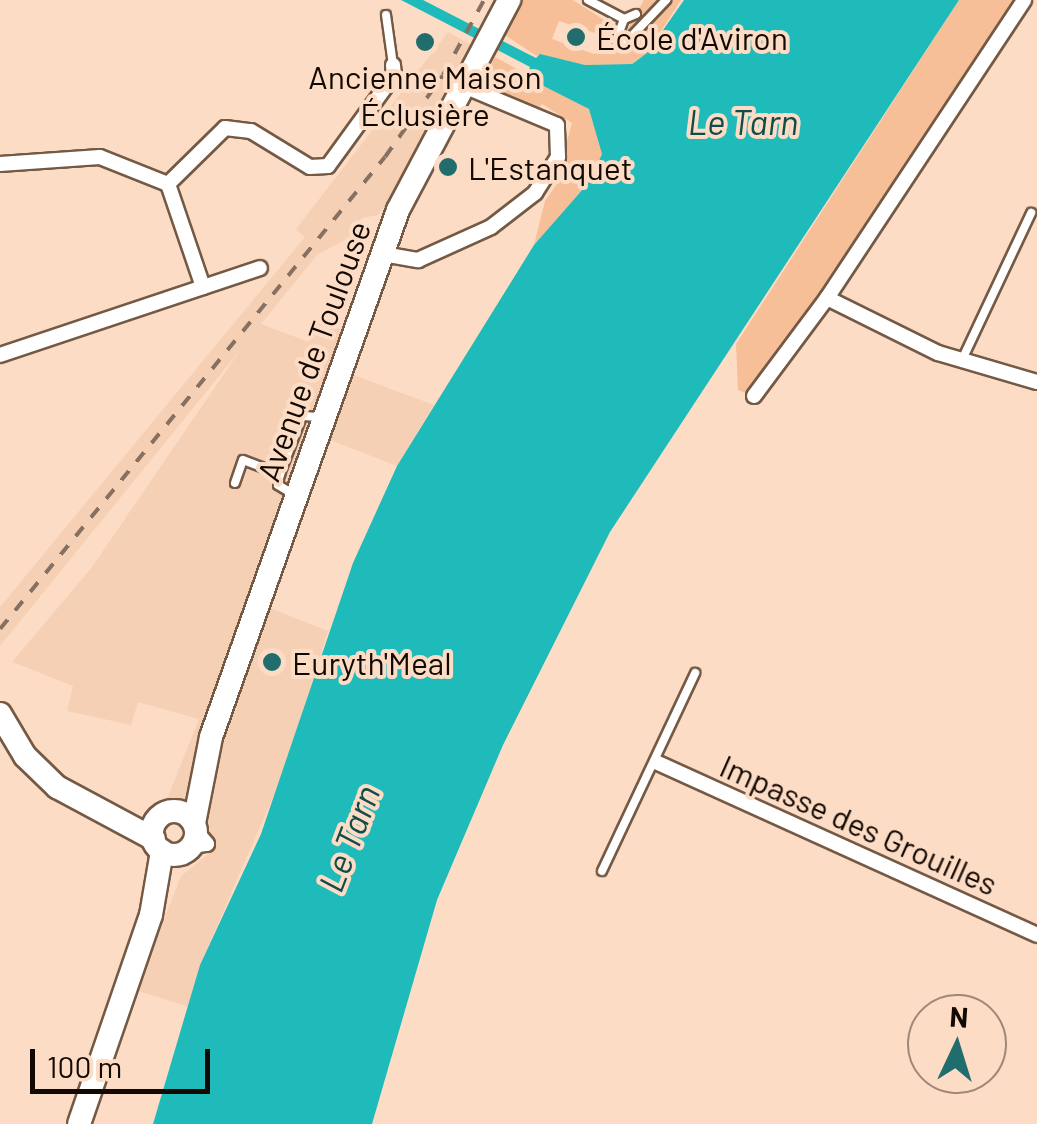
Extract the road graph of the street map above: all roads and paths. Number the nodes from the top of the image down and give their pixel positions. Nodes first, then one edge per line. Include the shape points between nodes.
1 (509, 0) edge
2 (588, 0) edge
3 (666, 0) edge
4 (1024, 0) edge
5 (636, 14) dead end
6 (386, 15) dead end
7 (624, 19) junction
8 (393, 65) joint
9 (466, 87) junction
10 (0, 164) edge
11 (168, 184) junction
12 (1031, 213) dead end
13 (382, 254) junction
14 (260, 268) dead end
15 (202, 287) junction
16 (828, 298) junction
17 (0, 355) edge
18 (961, 362) junction
19 (1037, 382) edge
20 (754, 396) dead end
21 (324, 418) junction
22 (280, 474) junction
23 (235, 483) dead end
24 (296, 495) junction
25 (694, 673) dead end
26 (0, 714) edge
27 (658, 763) junction
28 (176, 834) junction
29 (602, 871) dead end
30 (1037, 936) edge
31 (78, 1124) edge

1 - 9 main road, Avenue de Toulouse
2 - 7 lane
3 - 7 lane via 627,41 616,41
4 - 16 street
5 - 7 lane
6 - 8 lane
8 - 11 street via 394,75 328,166 310,167 251,131 225,128
9 - 13 main road, Avenue de Toulouse via 398,210
9 - 13 street via 557,126 558,157 535,193 492,227 418,260
10 - 11 street via 100,157
11 - 15 street
12 - 18 lane
13 - 21 main road, Avenue de Toulouse
14 - 15 street
15 - 17 street
16 - 18 street
16 - 20 street
18 - 19 street
21 - 22 lane via 302,416
21 - 24 main road, Avenue de Toulouse
22 - 23 lane via 243,460
22 - 24 lane via 278,486
24 - 28 main road, Avenue de Toulouse
25 - 27 lane
26 - 28 main road via 39,771 102,814
27 - 29 lane via 643,777
27 - 30 street, Impasse des Grouilles
28 - 31 main road, Avenue de Toulouse

